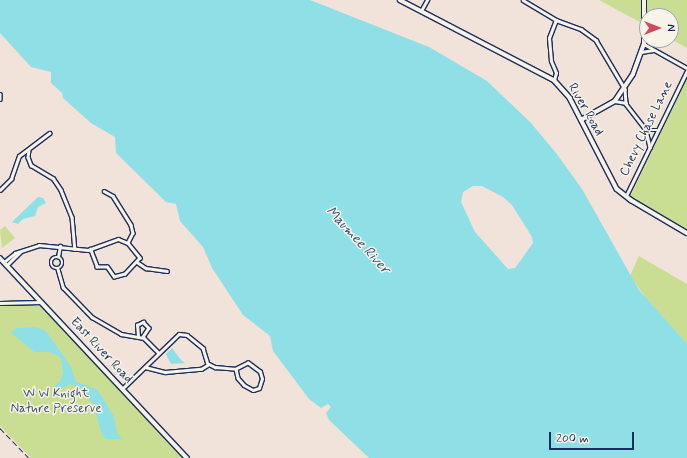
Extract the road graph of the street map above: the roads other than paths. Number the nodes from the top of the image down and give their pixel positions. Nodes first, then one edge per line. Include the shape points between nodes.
1 (400, 0) edge
2 (427, 0) edge
3 (524, 0) edge
4 (422, 11) junction
5 (556, 20) junction
6 (643, 48) edge
7 (651, 48) edge
8 (654, 50) junction
9 (642, 52) junction
10 (687, 70) edge
11 (554, 80) junction
12 (625, 89) junction
13 (0, 94) edge
14 (0, 99) edge
15 (615, 100) junction
16 (626, 104) junction
17 (581, 120) junction
18 (646, 130) junction
19 (658, 130) junction
20 (49, 133) dead end
21 (650, 148) junction
22 (29, 150) junction
23 (22, 153) junction
24 (28, 157) junction
25 (0, 190) edge
26 (104, 191) dead end
27 (625, 196) junction
28 (687, 233) edge
29 (128, 243) junction
30 (60, 246) junction
31 (75, 249) junction
32 (90, 250) junction
33 (58, 257) junction
34 (0, 258) edge
35 (137, 262) junction
36 (6, 264) junction
37 (58, 268) junction
38 (167, 271) dead end
39 (42, 302) junction
40 (0, 303) edge
41 (138, 336) junction
42 (143, 337) junction
43 (159, 353) junction
44 (151, 360) junction
45 (208, 364) junction
46 (145, 367) junction
47 (154, 369) junction
48 (236, 369) junction
49 (122, 389) junction
50 (187, 458) edge

1 - 4 street, River Road
2 - 4 street
3 - 5 street
4 - 11 street, River Road
5 - 11 street via 549,38 556,74
5 - 12 street via 571,24 592,36
6 - 9 street
7 - 8 street
8 - 9 street
8 - 10 street
9 - 12 street
10 - 19 street, Chevy Chase Lane
11 - 17 street, River Road via 566,92
12 - 15 street
12 - 16 street
13 - 14 street
15 - 16 street
15 - 17 street
16 - 18 street
17 - 27 street, River Road via 614,184
18 - 19 street
18 - 21 street
19 - 21 street, Chevy Chase Lane
20 - 22 street
21 - 27 street, Chevy Chase Lane
22 - 23 street
22 - 24 street
23 - 24 street
23 - 25 street via 11,179
24 - 31 street via 32,165 58,184 72,217
26 - 29 street via 113,196 131,225 133,233
27 - 28 street, River Road
29 - 32 street via 120,239 114,240
29 - 35 street via 140,255
30 - 31 street
30 - 33 street
30 - 36 street via 39,245 20,252
31 - 32 street
32 - 35 street via 97,267 107,267 112,277 118,277
33 - 37 street via 63,263
33 - 37 street via 52,262 54,268
34 - 36 street, East River Road
35 - 38 street via 146,268
36 - 39 street, East River Road
37 - 41 street via 63,288 92,317 121,334
39 - 40 street
39 - 49 street, East River Road
41 - 42 street
41 - 42 street via 136,326 143,322 149,328
42 - 43 street
43 - 44 street
43 - 45 street via 179,334 184,334 203,348
44 - 46 street
44 - 47 street
45 - 47 street via 201,369 165,372
45 - 48 street
46 - 47 street
46 - 49 street
48 - 48 street via 238,378 244,385 252,390 259,388 262,379 260,372 248,363
49 - 50 street, East River Road

